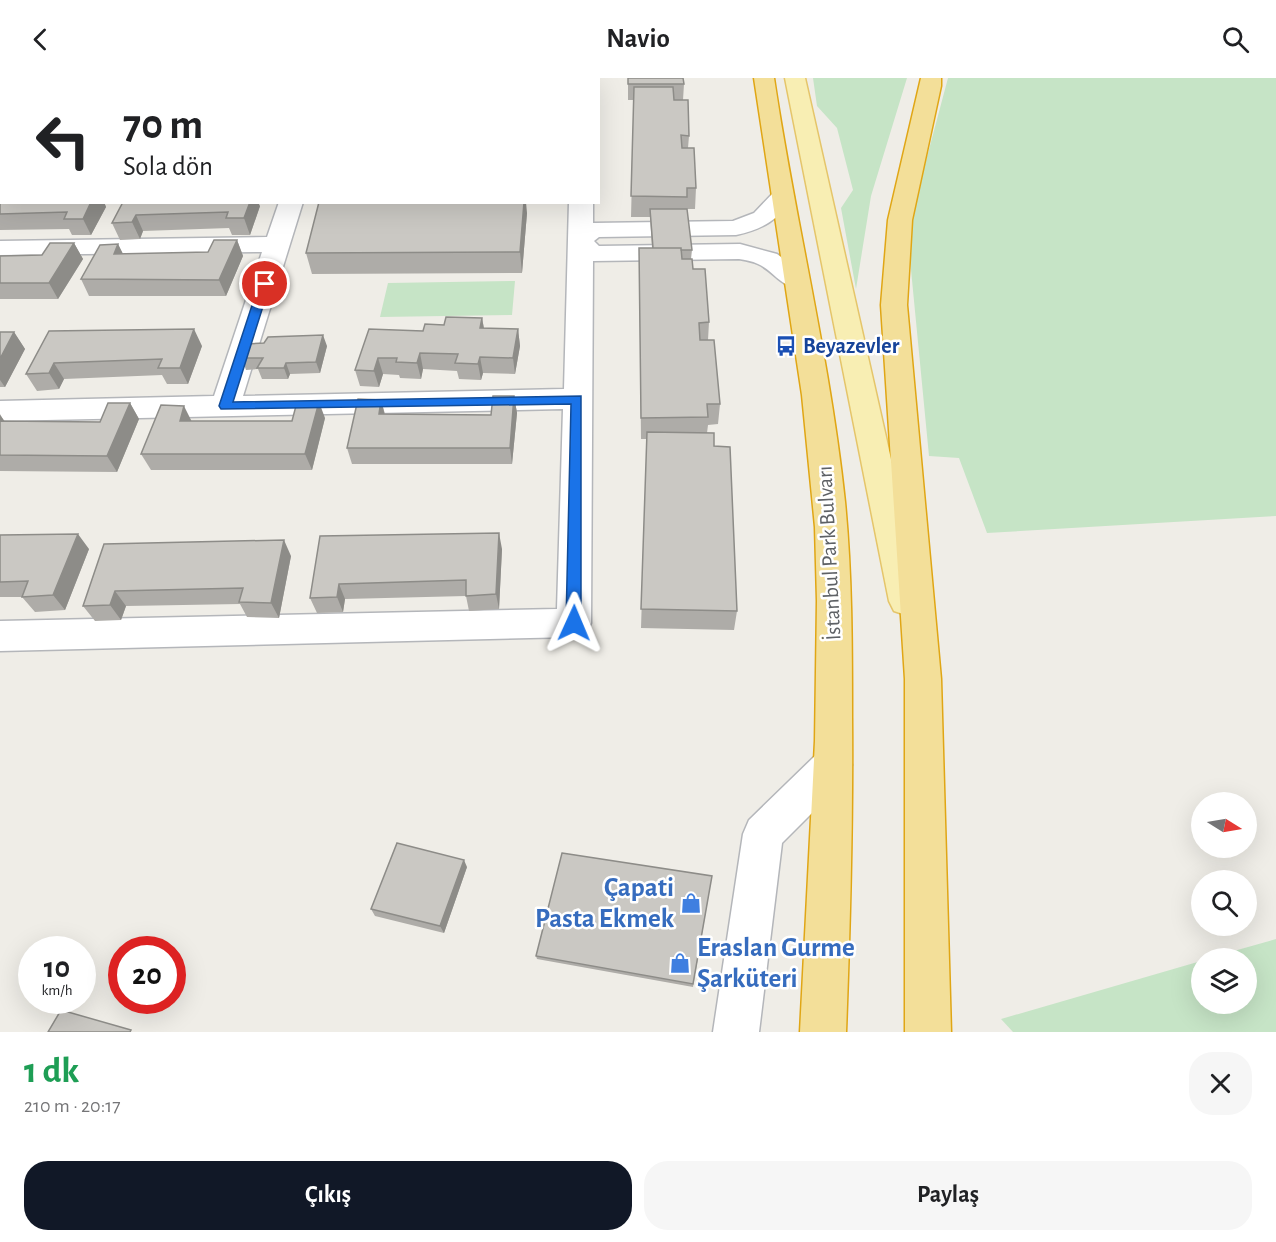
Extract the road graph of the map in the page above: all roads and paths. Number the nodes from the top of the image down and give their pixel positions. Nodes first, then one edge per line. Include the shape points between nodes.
1 (764, 78) edge
2 (795, 78) edge
3 (931, 78) edge
4 (782, 197) junction
5 (290, 204) edge
6 (581, 204) edge
7 (579, 242) junction
8 (278, 244) junction
9 (0, 248) edge
10 (795, 280) junction
11 (577, 399) junction
12 (225, 406) junction
13 (0, 411) edge
14 (0, 636) edge
15 (923, 679) junction
16 (833, 765) junction
17 (736, 1032) edge
18 (824, 1032) edge
19 (928, 1032) edge

1 - 4 highway, İstanbul Park Bulvarı
2 - 15 main road
3 - 15 highway via 900,220 894,305
4 - 7 lane via 763,218 736,228 593,230
4 - 10 highway, İstanbul Park Bulvarı
5 - 8 lane
6 - 7 lane
7 - 10 lane via 593,254 740,251 768,259
7 - 11 lane
8 - 9 lane
8 - 12 lane
10 - 16 highway, İstanbul Park Bulvarı via 821,416 830,504 835,603
11 - 12 lane
11 - 14 lane via 574,623
12 - 13 lane
15 - 19 highway
16 - 17 lane via 763,834
16 - 18 highway, İstanbul Park Bulvarı

